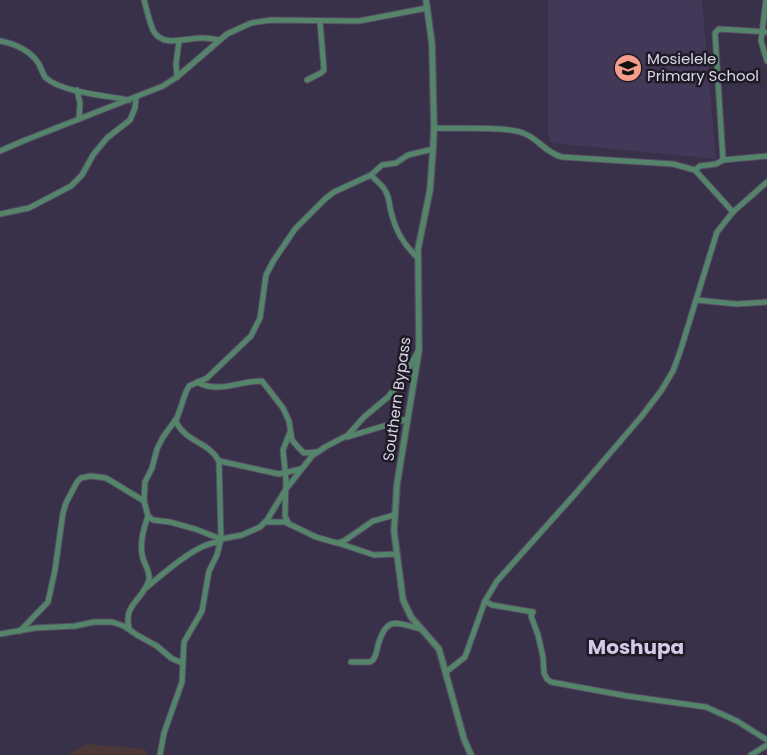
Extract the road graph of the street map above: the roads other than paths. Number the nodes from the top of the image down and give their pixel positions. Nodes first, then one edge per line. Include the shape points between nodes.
1 (144, 0) edge
2 (426, 0) edge
3 (766, 0) edge
4 (427, 8) junction
5 (320, 22) junction
6 (764, 31) edge
7 (219, 40) junction
8 (0, 41) edge
9 (179, 41) junction
10 (767, 61) edge
11 (177, 77) junction
12 (307, 80) dead end
13 (78, 90) junction
14 (136, 97) junction
15 (129, 100) junction
16 (78, 119) junction
17 (434, 128) junction
18 (433, 149) junction
19 (0, 151) edge
20 (767, 156) edge
21 (723, 160) junction
22 (696, 170) junction
23 (371, 174) junction
24 (767, 182) edge
25 (732, 212) junction
26 (0, 214) edge
27 (418, 258) junction
28 (696, 300) junction
29 (767, 302) edge
30 (419, 350) junction
31 (197, 382) junction
32 (407, 419) junction
33 (175, 420) junction
34 (290, 431) junction
35 (344, 438) junction
36 (316, 452) junction
37 (219, 461) junction
38 (302, 469) junction
39 (286, 473) junction
40 (286, 489) junction
41 (144, 501) junction
42 (394, 515) junction
43 (148, 516) junction
44 (265, 522) junction
45 (289, 524) junction
46 (220, 541) junction
47 (338, 543) junction
48 (396, 554) junction
49 (144, 590) junction
50 (485, 601) junction
51 (128, 628) junction
52 (422, 629) junction
53 (20, 630) junction
54 (0, 634) edge
55 (351, 662) dead end
56 (182, 663) junction
57 (446, 672) junction
58 (767, 740) edge
59 (767, 745) edge
60 (160, 755) edge
61 (471, 755) edge
62 (750, 755) edge

1 - 9 street via 157,36
2 - 4 street, Southern Bypass
3 - 6 street
4 - 5 street via 359,21
4 - 17 street, Southern Bypass via 432,44
5 - 7 street via 251,22
5 - 12 street via 324,70
6 - 10 street via 761,42
6 - 21 street via 720,29 715,33
7 - 9 street
7 - 11 street
8 - 13 street via 28,51 46,77 57,85
9 - 11 street
11 - 14 street
13 - 15 street
13 - 16 street
14 - 15 street
14 - 26 street via 130,120 107,138 71,186 29,208
15 - 16 street
16 - 19 street
17 - 18 street, Southern Bypass
17 - 22 street via 512,130 528,135 548,152 562,157 673,164
18 - 23 street via 382,165
18 - 27 street, Southern Bypass via 431,184
20 - 21 street
21 - 22 street
22 - 25 street
23 - 27 street via 384,188 399,234
23 - 31 street via 325,198 295,229 266,275 260,318 251,336 207,378
24 - 25 street
25 - 28 street via 717,232
27 - 30 street, Southern Bypass
28 - 29 street via 737,304
28 - 50 street via 673,371 661,391 576,493 505,571
30 - 32 street, Southern Bypass
30 - 35 street via 396,388
31 - 33 street via 189,386
31 - 34 street via 214,388 262,381 283,408
32 - 35 street
32 - 42 street, Southern Bypass
33 - 37 street via 184,434 206,447
33 - 41 street via 157,449 146,482
34 - 36 street via 294,444 301,451
34 - 39 street via 283,450
35 - 36 street
36 - 38 street
37 - 39 street via 276,474
37 - 46 street
38 - 39 street
38 - 40 street
39 - 40 street
40 - 44 street
40 - 45 street via 285,516
41 - 43 street
41 - 53 street via 106,478 91,476 77,482 65,508 48,602
42 - 47 street via 373,521
42 - 48 street, Southern Bypass
43 - 46 street
43 - 49 street via 142,543 149,577
44 - 45 street
44 - 46 street via 253,531
45 - 47 street via 316,538
46 - 49 street via 209,543 173,566
46 - 56 street via 209,571 202,611 184,642
47 - 48 street via 374,555
48 - 52 street, Southern Bypass via 403,600 411,617
49 - 51 street via 129,610
50 - 57 street via 465,657
50 - 58 street via 533,612 531,616 538,635 544,673 551,682 706,707
51 - 53 street via 104,621
51 - 56 street
52 - 55 street via 390,624 385,627 373,660
52 - 57 street, Southern Bypass via 439,649
53 - 54 street
56 - 60 street via 182,682 164,733
57 - 61 street, Southern Bypass
59 - 62 street

